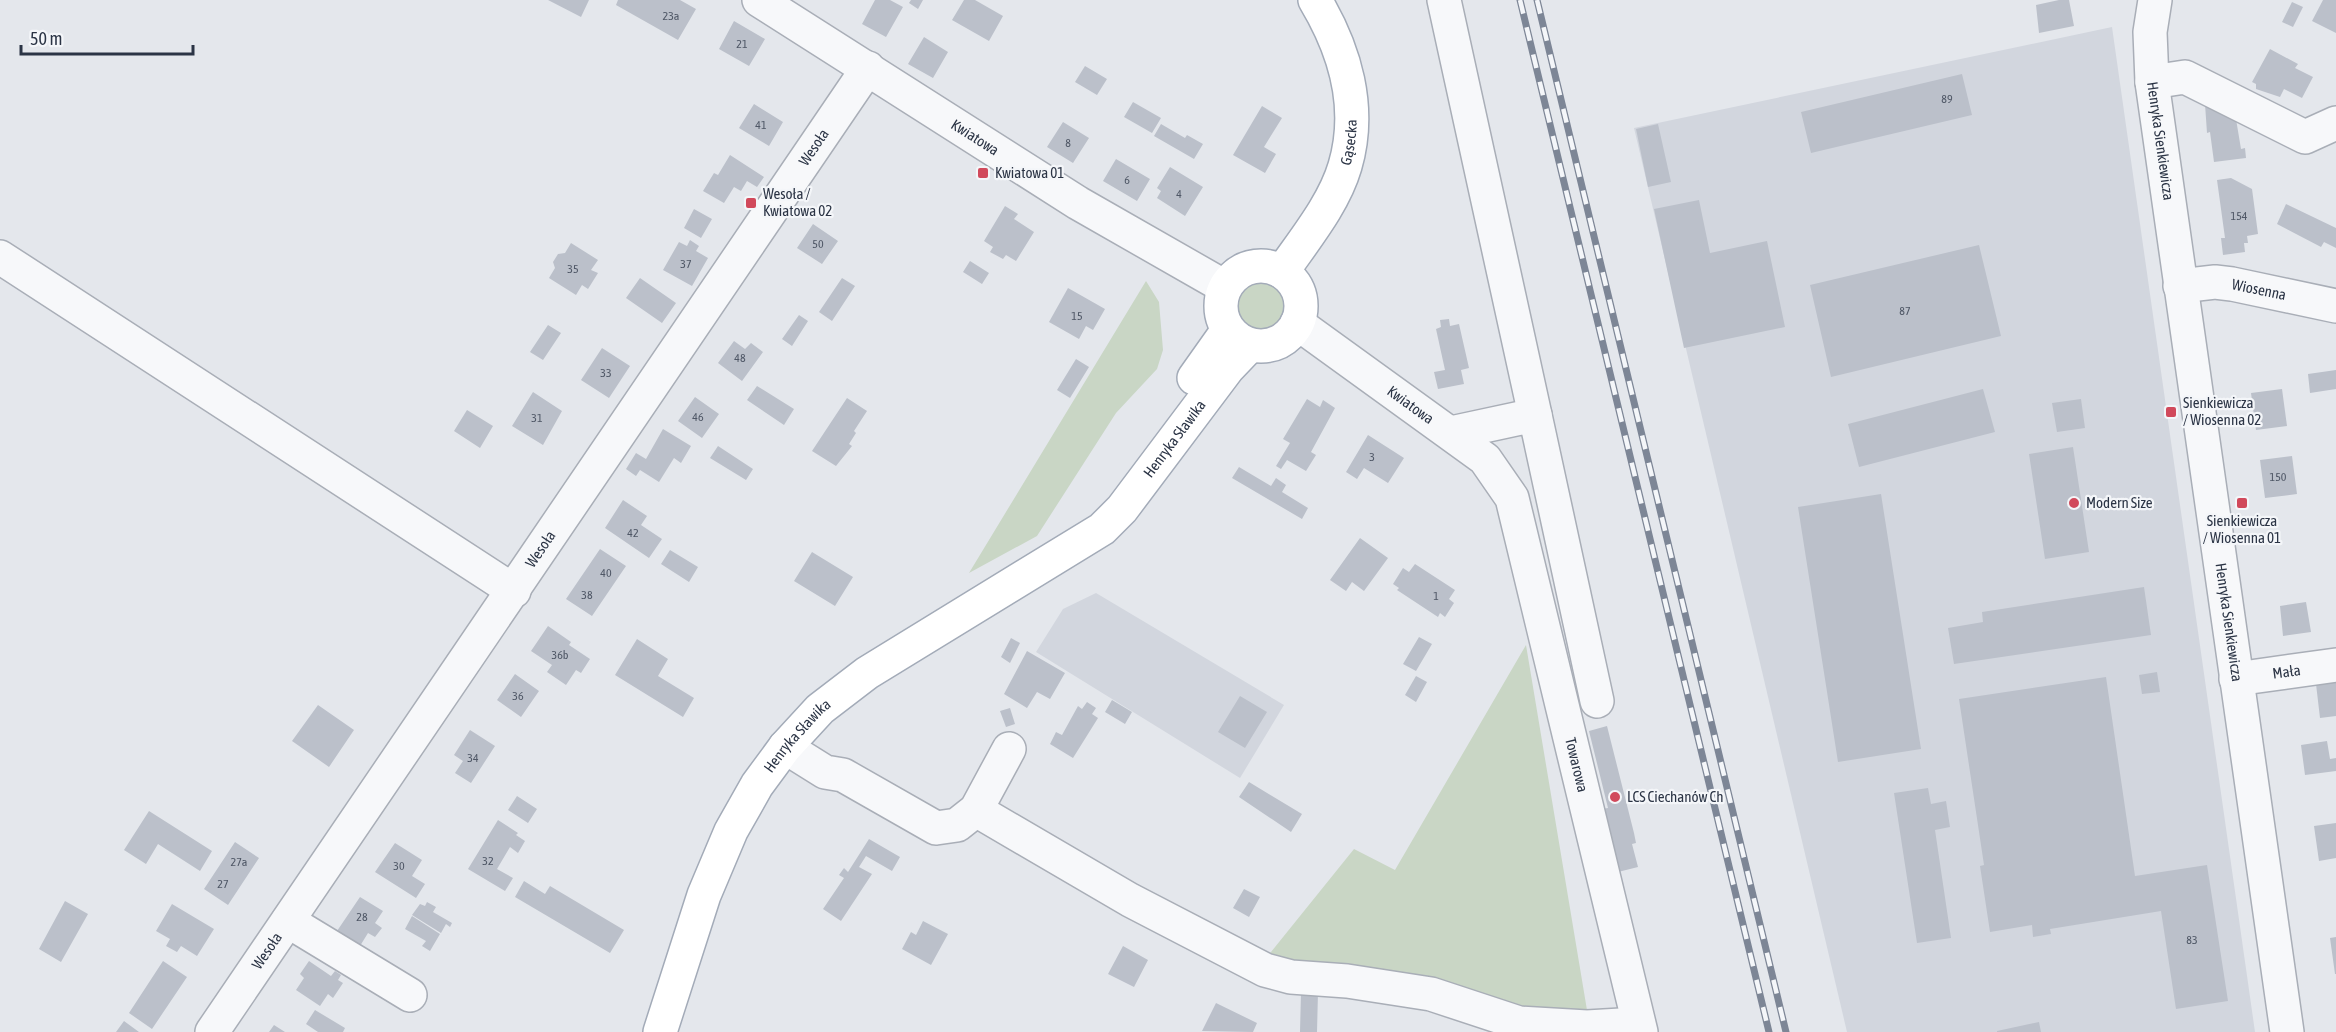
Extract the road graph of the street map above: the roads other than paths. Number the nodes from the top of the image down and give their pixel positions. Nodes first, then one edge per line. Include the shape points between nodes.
1 (759, 0) edge
2 (1444, 0) edge
3 (2155, 0) edge
4 (1325, 4) edge
5 (868, 68) junction
6 (2152, 82) junction
7 (2336, 123) edge
8 (0, 257) edge
9 (1282, 272) junction
10 (2180, 285) junction
11 (1225, 287) junction
12 (2336, 306) edge
13 (1297, 323) junction
14 (1239, 337) junction
15 (1534, 415) junction
16 (1451, 433) junction
17 (1512, 498) joint
18 (514, 591) junction
19 (2336, 665) edge
20 (2236, 679) junction
21 (1597, 701) dead end
22 (785, 747) junction
23 (1009, 749) dead end
24 (976, 810) junction
25 (288, 921) junction
26 (410, 995) dead end
27 (1640, 1028) edge
28 (212, 1032) edge
29 (660, 1032) edge
30 (2287, 1032) edge

1 - 5 street, Kwiatowa
2 - 15 street
3 - 6 street, Henryka Sienkiewicza via 2150,32
4 - 9 main road, Gąsecka via 1350,82 1352,126 1345,167 1326,205
5 - 11 street, Kwiatowa via 1078,203
5 - 18 street, Wesoła
6 - 7 street via 2185,77 2305,137
6 - 10 street, Henryka Sienkiewicza
8 - 18 street
9 - 11 main road via 1261,266 1249,268
9 - 13 main road via 1297,289
10 - 12 street, Wiosenna via 2232,284
10 - 20 street, Henryka Sienkiewicza
11 - 14 main road via 1221,312
13 - 14 main road via 1282,340 1261,346
13 - 16 street, Kwiatowa
14 - 22 main road, Henryka Sławika via 1228,368 1122,510 1102,529 867,673 820,709
15 - 16 street
15 - 21 street
16 - 17 street, Kwiatowa via 1485,459
17 - 27 street, Towarowa
18 - 25 street, Wesoła
19 - 20 street, Mała
20 - 30 street, Henryka Sienkiewicza
22 - 24 street via 936,828 957,825
22 - 29 main road, Henryka Sławika via 757,785 727,842 704,895
23 - 24 street
24 - 27 street via 1130,900 1265,970 1291,977 1431,994 1519,1023
25 - 26 street
25 - 28 street, Wesoła

